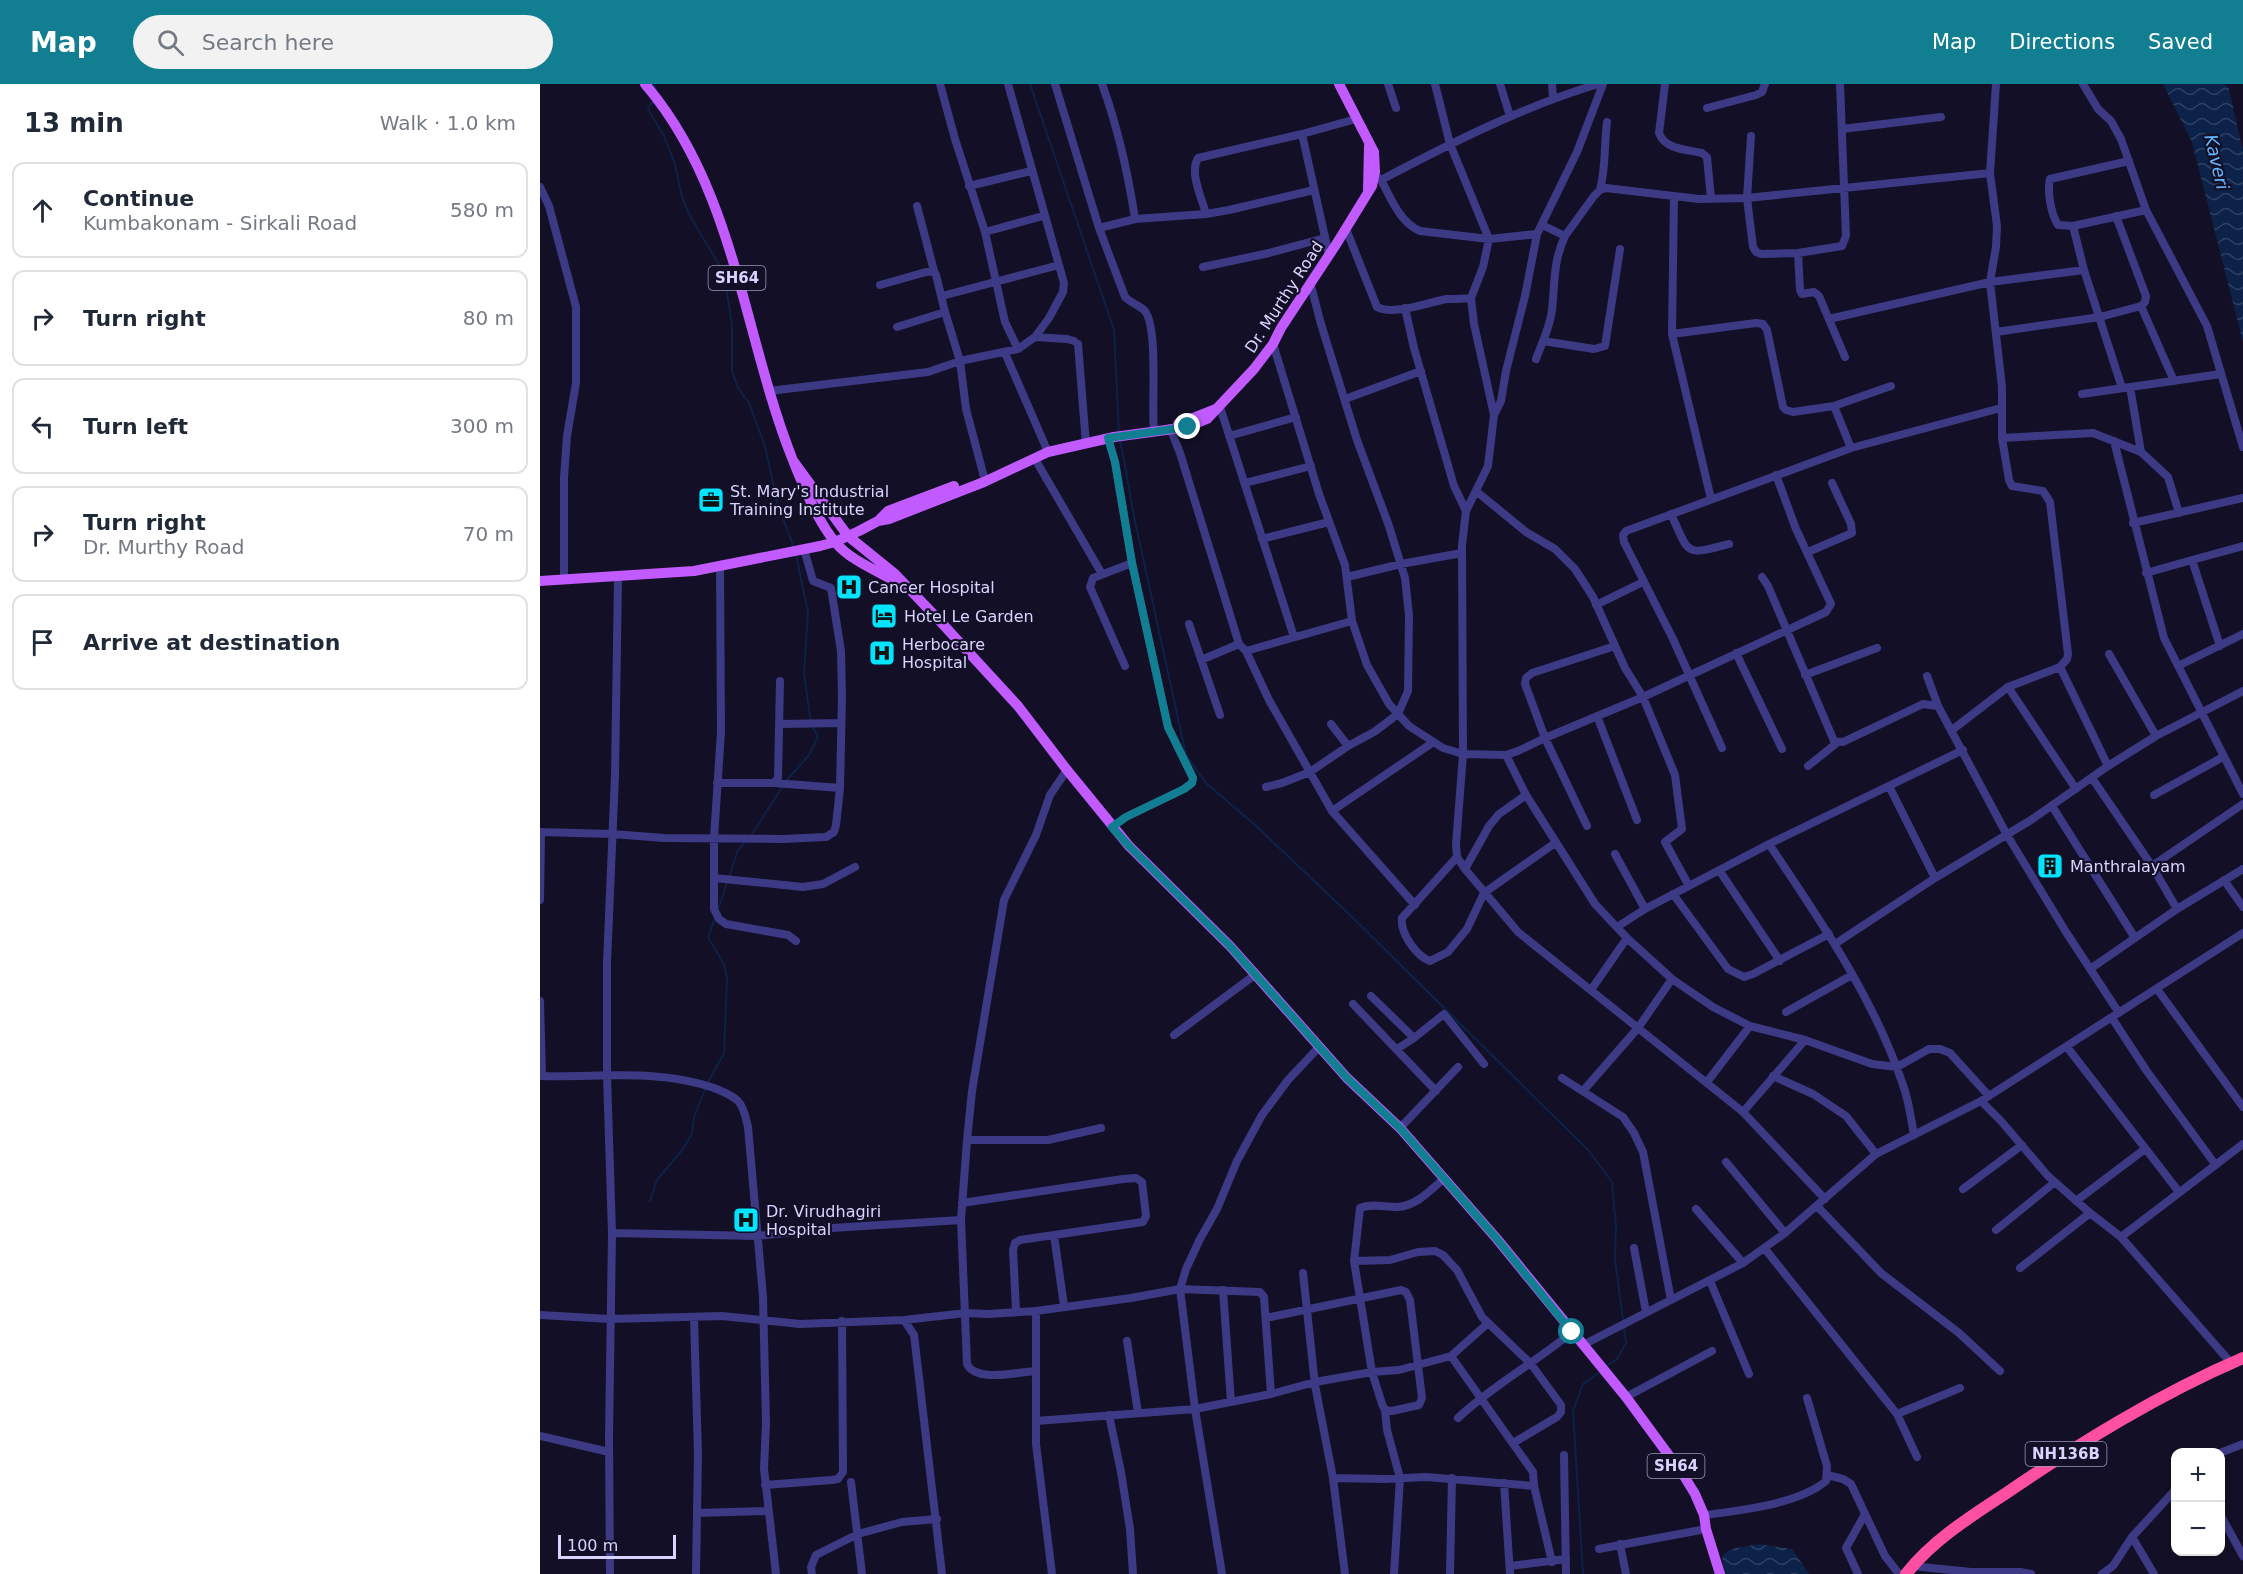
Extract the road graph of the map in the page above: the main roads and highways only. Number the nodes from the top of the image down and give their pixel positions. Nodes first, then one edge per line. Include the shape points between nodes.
1 (645, 84) edge
2 (1339, 84) edge
3 (1370, 142) junction
4 (1368, 193) junction
5 (794, 462) junction
6 (1015, 468) junction
7 (878, 521) junction
8 (848, 536) junction
9 (835, 542) junction
10 (540, 581) edge
11 (905, 585) junction
12 (2240, 1361) edge
13 (1909, 1570) edge
14 (1720, 1574) edge

1 - 5 main road, SH64 via 703,174 720,216 780,427
2 - 3 main road, Dr. Murthy Road
3 - 4 main road
3 - 4 main road, Dr. Murthy Road via 1378,178
4 - 6 main road, Dr. Murthy Road via 1273,344 1218,408 1171,428 1048,452
5 - 8 main road, SH64
5 - 9 main road, SH64
6 - 7 main road, Dr. Murthy Road
6 - 7 main road, Dr. Murthy Road via 888,511
7 - 8 main road, Dr. Murthy Road
8 - 9 main road, Dr. Murthy Road
8 - 11 main road, SH64
9 - 10 main road, Dr. Murthy Road via 694,571
9 - 11 main road, SH64 via 847,553
11 - 14 main road, SH64 via 1018,706 1112,827 1256,974 1347,1078 1400,1128 1497,1239 1626,1397 1684,1476 1704,1515
12 - 13 highway, NH136B via 2140,1409 2046,1466 1955,1527

